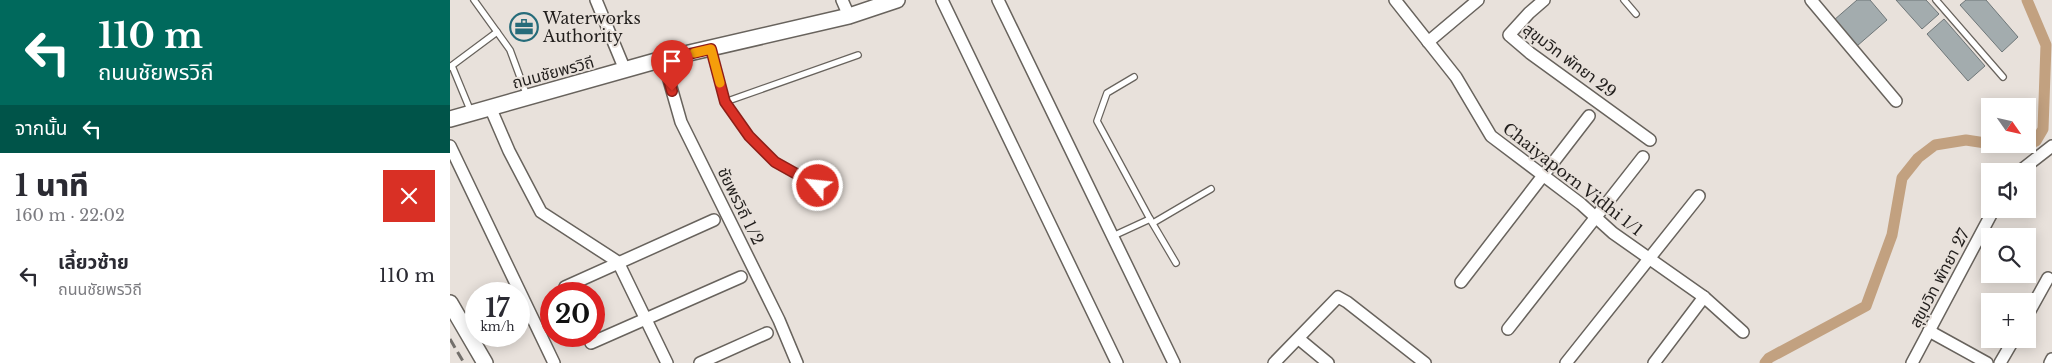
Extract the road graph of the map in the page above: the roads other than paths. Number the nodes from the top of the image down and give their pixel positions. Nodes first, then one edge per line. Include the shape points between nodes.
1 (474, 0) edge
2 (596, 0) edge
3 (842, 0) edge
4 (897, 0) edge
5 (942, 0) edge
6 (998, 0) edge
7 (1395, 0) edge
8 (1478, 0) edge
9 (1544, 0) edge
10 (1624, 0) edge
11 (1811, 0) edge
12 (1936, 0) edge
13 (1636, 14) dead end
14 (849, 16) junction
15 (496, 32) junction
16 (1428, 42) junction
17 (711, 49) junction
18 (858, 55) dead end
19 (663, 60) junction
20 (451, 66) edge
21 (626, 70) junction
22 (1134, 77) dead end
23 (2003, 77) dead end
24 (528, 98) junction
25 (1896, 101) dead end
26 (725, 102) junction
27 (490, 107) junction
28 (471, 112) junction
29 (1589, 116) dead end
30 (450, 119) edge
31 (1650, 140) dead end
32 (450, 146) edge
33 (2052, 146) edge
34 (1643, 157) dead end
35 (2030, 163) edge
36 (1545, 176) junction
37 (818, 186) dead end
38 (1211, 189) dead end
39 (1699, 196) dead end
40 (1597, 218) junction
41 (1989, 218) edge
42 (714, 220) dead end
43 (1151, 221) junction
44 (1113, 236) junction
45 (1648, 258) junction
46 (618, 262) junction
47 (1176, 263) dead end
48 (741, 277) dead end
49 (2048, 278) dead end
50 (576, 282) edge
51 (1461, 282) dead end
52 (1704, 297) junction
53 (2036, 300) edge
54 (450, 303) edge
55 (646, 319) junction
56 (1508, 329) dead end
57 (1929, 331) junction
58 (1743, 332) dead end
59 (767, 333) dead end
60 (605, 337) edge
61 (1299, 339) junction
62 (2009, 348) edge
63 (2052, 360) edge
64 (485, 363) edge
65 (554, 363) edge
66 (666, 363) edge
67 (700, 363) edge
68 (797, 363) edge
69 (1117, 363) edge
70 (1174, 363) edge
71 (1274, 363) edge
72 (1328, 363) edge
73 (1426, 363) edge
74 (1566, 363) edge
75 (1654, 363) edge
76 (1912, 363) edge
77 (1987, 363) edge
78 (2000, 363) edge
79 (2050, 363) edge

1 - 15 lane
2 - 21 street
3 - 14 street
4 - 14 main road, ถนนชัยพรวิถี
5 - 69 street
6 - 44 street
7 - 16 street, Chaiyaporn Vidhi 1/1
8 - 16 street
9 - 31 street, สุขุมวิท พัทยา 29 via 1509,35
10 - 13 lane
11 - 25 street
12 - 23 lane
14 - 17 main road, ถนนชัยพรวิถี
15 - 20 lane
15 - 24 lane via 510,50
16 - 36 street, Chaiyaporn Vidhi 1/1 via 1456,77 1491,136
17 - 19 main road, ถนนชัยพรวิถี
17 - 26 lane
18 - 26 lane
19 - 21 main road, ถนนชัยพรวิถี
19 - 68 street, ชัยพรวิถี 1/2 via 681,122
20 - 28 lane
21 - 24 main road, ถนนชัยพรวิถี
22 - 43 lane via 1107,93 1097,121
24 - 27 main road, ถนนชัยพรวิถี
26 - 37 lane via 749,136 775,162
27 - 28 main road, ถนนชัยพรวิถี
27 - 46 street via 541,212
28 - 30 main road, ถนนชัยพรวิถี
29 - 36 street
32 - 65 street
33 - 35 street
34 - 40 street
36 - 40 street, Chaiyaporn Vidhi 1/1
36 - 51 street
38 - 43 lane
39 - 45 street
40 - 45 street, Chaiyaporn Vidhi 1/1
40 - 56 street
41 - 57 street, สุขุมวิท พัทยา 27
42 - 46 street
43 - 44 lane
43 - 47 lane
44 - 70 street
45 - 52 street, Chaiyaporn Vidhi 1/1
45 - 74 street
46 - 50 street
46 - 55 street
48 - 55 street
49 - 53 street
52 - 58 street, Chaiyaporn Vidhi 1/1
52 - 75 street
54 - 64 main road
55 - 60 street
55 - 66 street
57 - 76 street, สุขุมวิท พัทยา 27
57 - 77 street
59 - 67 street
61 - 71 street
61 - 72 street
61 - 73 street via 1338,297
62 - 78 street
63 - 79 street

